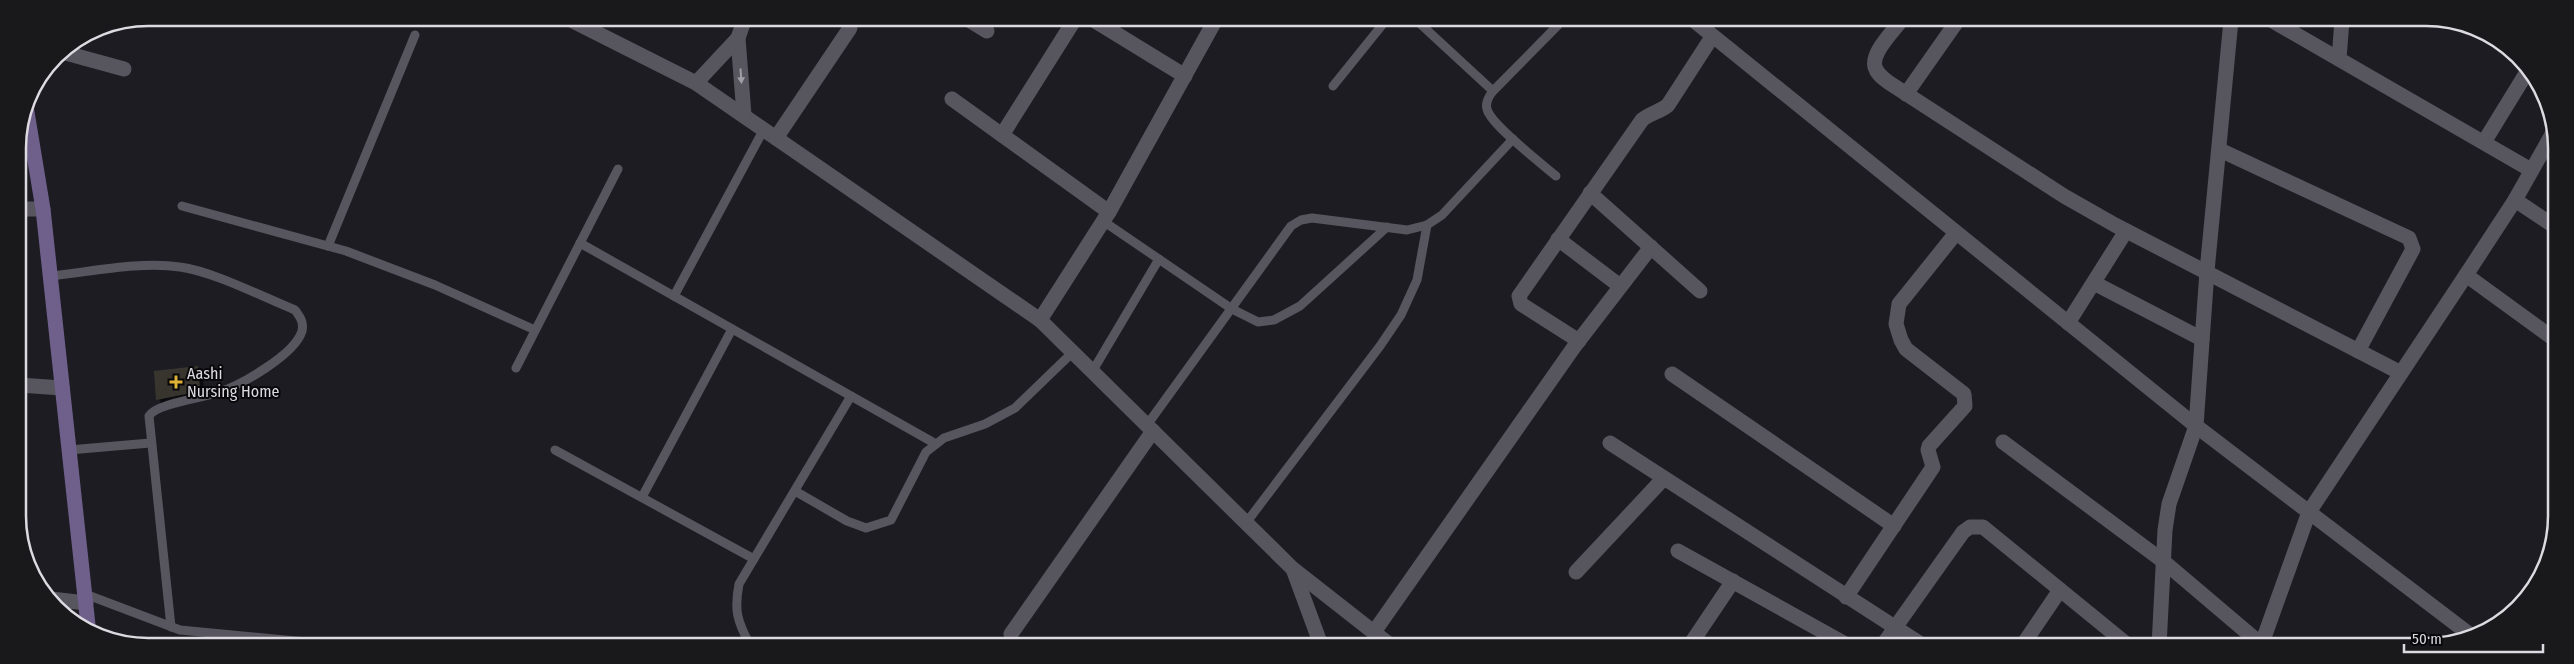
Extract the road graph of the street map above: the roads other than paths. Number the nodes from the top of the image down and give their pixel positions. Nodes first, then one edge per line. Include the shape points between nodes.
1 (1381, 26) edge
2 (1423, 26) edge
3 (1557, 26) edge
4 (1700, 26) edge
5 (1897, 26) edge
6 (1954, 26) edge
7 (2230, 26) edge
8 (2282, 26) edge
9 (2342, 26) edge
10 (584, 27) edge
11 (742, 27) edge
12 (980, 27) edge
13 (1070, 27) edge
14 (1106, 27) edge
15 (1212, 27) edge
16 (850, 28) dead end
17 (987, 31) dead end
18 (415, 36) dead end
19 (1712, 37) junction
20 (738, 38) junction
21 (71, 55) edge
22 (2339, 59) junction
23 (124, 69) dead end
24 (1185, 76) junction
25 (2524, 77) edge
26 (696, 83) junction
27 (1333, 86) dead end
28 (1493, 91) junction
29 (1906, 94) junction
30 (952, 99) dead end
31 (744, 115) junction
32 (29, 123) edge
33 (770, 133) junction
34 (1002, 135) junction
35 (1513, 139) junction
36 (2484, 142) junction
37 (2547, 143) edge
38 (2220, 150) junction
39 (618, 169) dead end
40 (2531, 170) junction
41 (1556, 176) dead end
42 (1590, 193) junction
43 (2514, 200) junction
44 (182, 206) dead end
45 (27, 209) edge
46 (43, 209) junction
47 (1106, 217) junction
48 (2548, 222) edge
49 (1427, 225) junction
50 (1386, 227) junction
51 (2126, 231) junction
52 (1956, 234) junction
53 (1558, 239) junction
54 (580, 243) junction
55 (328, 246) junction
56 (1651, 246) junction
57 (1159, 259) junction
58 (2208, 271) junction
59 (2466, 275) junction
60 (50, 276) junction
61 (2094, 283) junction
62 (1620, 286) junction
63 (1700, 291) dead end
64 (674, 296) junction
65 (1232, 309) junction
66 (1040, 320) junction
67 (2068, 323) junction
68 (732, 329) junction
69 (535, 330) junction
70 (2548, 336) edge
71 (2202, 339) junction
72 (1579, 341) junction
73 (2358, 351) junction
74 (1073, 352) junction
75 (516, 368) dead end
76 (1092, 372) junction
77 (1672, 374) dead end
78 (2401, 374) junction
79 (26, 386) edge
80 (62, 388) junction
81 (852, 396) junction
82 (2196, 426) junction
83 (1150, 428) junction
84 (2003, 442) dead end
85 (150, 443) junction
86 (1610, 443) dead end
87 (936, 444) junction
88 (69, 450) junction
89 (555, 450) dead end
90 (1664, 478) junction
91 (795, 491) junction
92 (642, 497) junction
93 (2309, 512) junction
94 (1246, 523) junction
95 (1894, 526) junction
96 (1678, 551) dead end
97 (754, 559) junction
98 (2163, 561) junction
99 (1293, 569) junction
100 (1576, 572) dead end
101 (1733, 581) junction
102 (2060, 590) junction
103 (1846, 597) junction
104 (85, 598) junction
105 (59, 599) edge
106 (88, 621) edge
107 (1895, 626) junction
108 (171, 627) junction
109 (2465, 631) edge
110 (1374, 632) junction
111 (1011, 634) dead end
112 (1318, 637) edge
113 (1381, 637) edge
114 (1698, 637) edge
115 (1833, 637) edge
116 (1888, 637) edge
117 (1911, 637) edge
118 (2028, 637) edge
119 (2117, 637) edge
120 (2159, 637) edge
121 (2253, 637) edge
122 (2265, 637) edge
123 (263, 638) edge
124 (746, 638) edge

1 - 27 lane
2 - 28 lane
3 - 28 lane
4 - 19 street
5 - 29 street via 1876,55 1874,66 1878,74
6 - 29 street
7 - 38 street
8 - 22 street
9 - 22 street
10 - 26 street
11 - 20 street
12 - 17 street
13 - 34 street
14 - 24 street
15 - 24 street
16 - 33 street
18 - 55 lane
19 - 42 street via 1668,105 1642,120
19 - 52 street
20 - 26 street
20 -> 31 street
21 - 23 street
22 - 36 street
24 - 47 street
25 - 36 street
26 - 31 street
28 - 35 lane via 1487,99 1490,116
29 - 51 street via 2064,196
30 - 34 street
31 - 33 street
32 - 46 street
33 - 64 lane
33 - 66 street
34 - 47 street
35 - 41 lane
35 - 49 lane via 1442,216
36 - 40 street
37 - 40 street
38 - 58 street
38 - 73 street via 2409,238 2413,249
39 - 54 lane
40 - 43 street
42 - 53 street
42 - 56 street
43 - 48 street
43 - 59 street
44 - 55 lane
45 - 46 street
46 - 60 street
47 - 57 lane
47 - 66 street
49 - 50 lane via 1407,230
49 - 94 lane via 1417,280 1401,315
50 - 65 lane via 1300,306 1274,320 1258,322
50 - 65 lane via 1312,218 1301,220 1292,226
51 - 58 street
51 - 61 street
52 - 67 street
52 - 95 street via 1899,304 1896,324 1906,349 1964,394 1966,402 1930,446 1928,450 1934,467
53 - 62 street
53 - 72 street via 1518,296 1518,301
54 - 64 lane
54 - 69 lane
55 - 69 lane via 435,285
56 - 62 street
56 - 63 street
57 - 65 lane
57 - 76 lane
58 - 71 street
58 - 73 street
59 - 70 street
59 - 78 street
60 - 80 street
60 - 85 lane via 156,265 181,267 295,310 302,319 298,340 251,377 216,393 151,412 148,422
61 - 67 street
61 - 71 street
62 - 72 street
64 - 68 lane
65 - 83 lane
66 - 74 street
67 - 82 street
68 - 81 lane
68 - 92 lane
69 - 75 lane
71 - 82 street
72 - 110 street
73 - 78 street
74 - 76 street
74 - 87 lane via 1015,408
76 - 83 street
77 - 95 street
78 - 93 street
79 - 80 street
80 - 88 street
81 - 87 lane
81 - 91 lane
82 - 93 street
82 - 98 street via 2169,504
83 - 94 street
83 - 111 street
84 - 98 street
85 - 88 lane
85 - 108 lane
86 - 90 street
87 - 91 lane via 926,452 891,520 880,525 866,528 847,521
88 - 104 street
89 - 92 lane
90 - 100 street
90 - 103 street
91 - 97 lane
92 - 97 lane
93 - 109 street
93 - 122 street
94 - 99 street
95 - 103 street
96 - 101 street
97 - 124 lane via 739,584 736,601 738,623
98 - 120 street
98 - 121 street
99 - 110 street
99 - 112 street
101 - 114 street
101 - 115 street
102 - 107 street via 1977,525 1964,532
102 - 118 street
102 - 119 street
103 - 107 street
104 - 105 street
104 - 106 street
104 - 108 lane
107 - 116 street
107 - 117 street
108 - 123 lane
110 - 113 street

